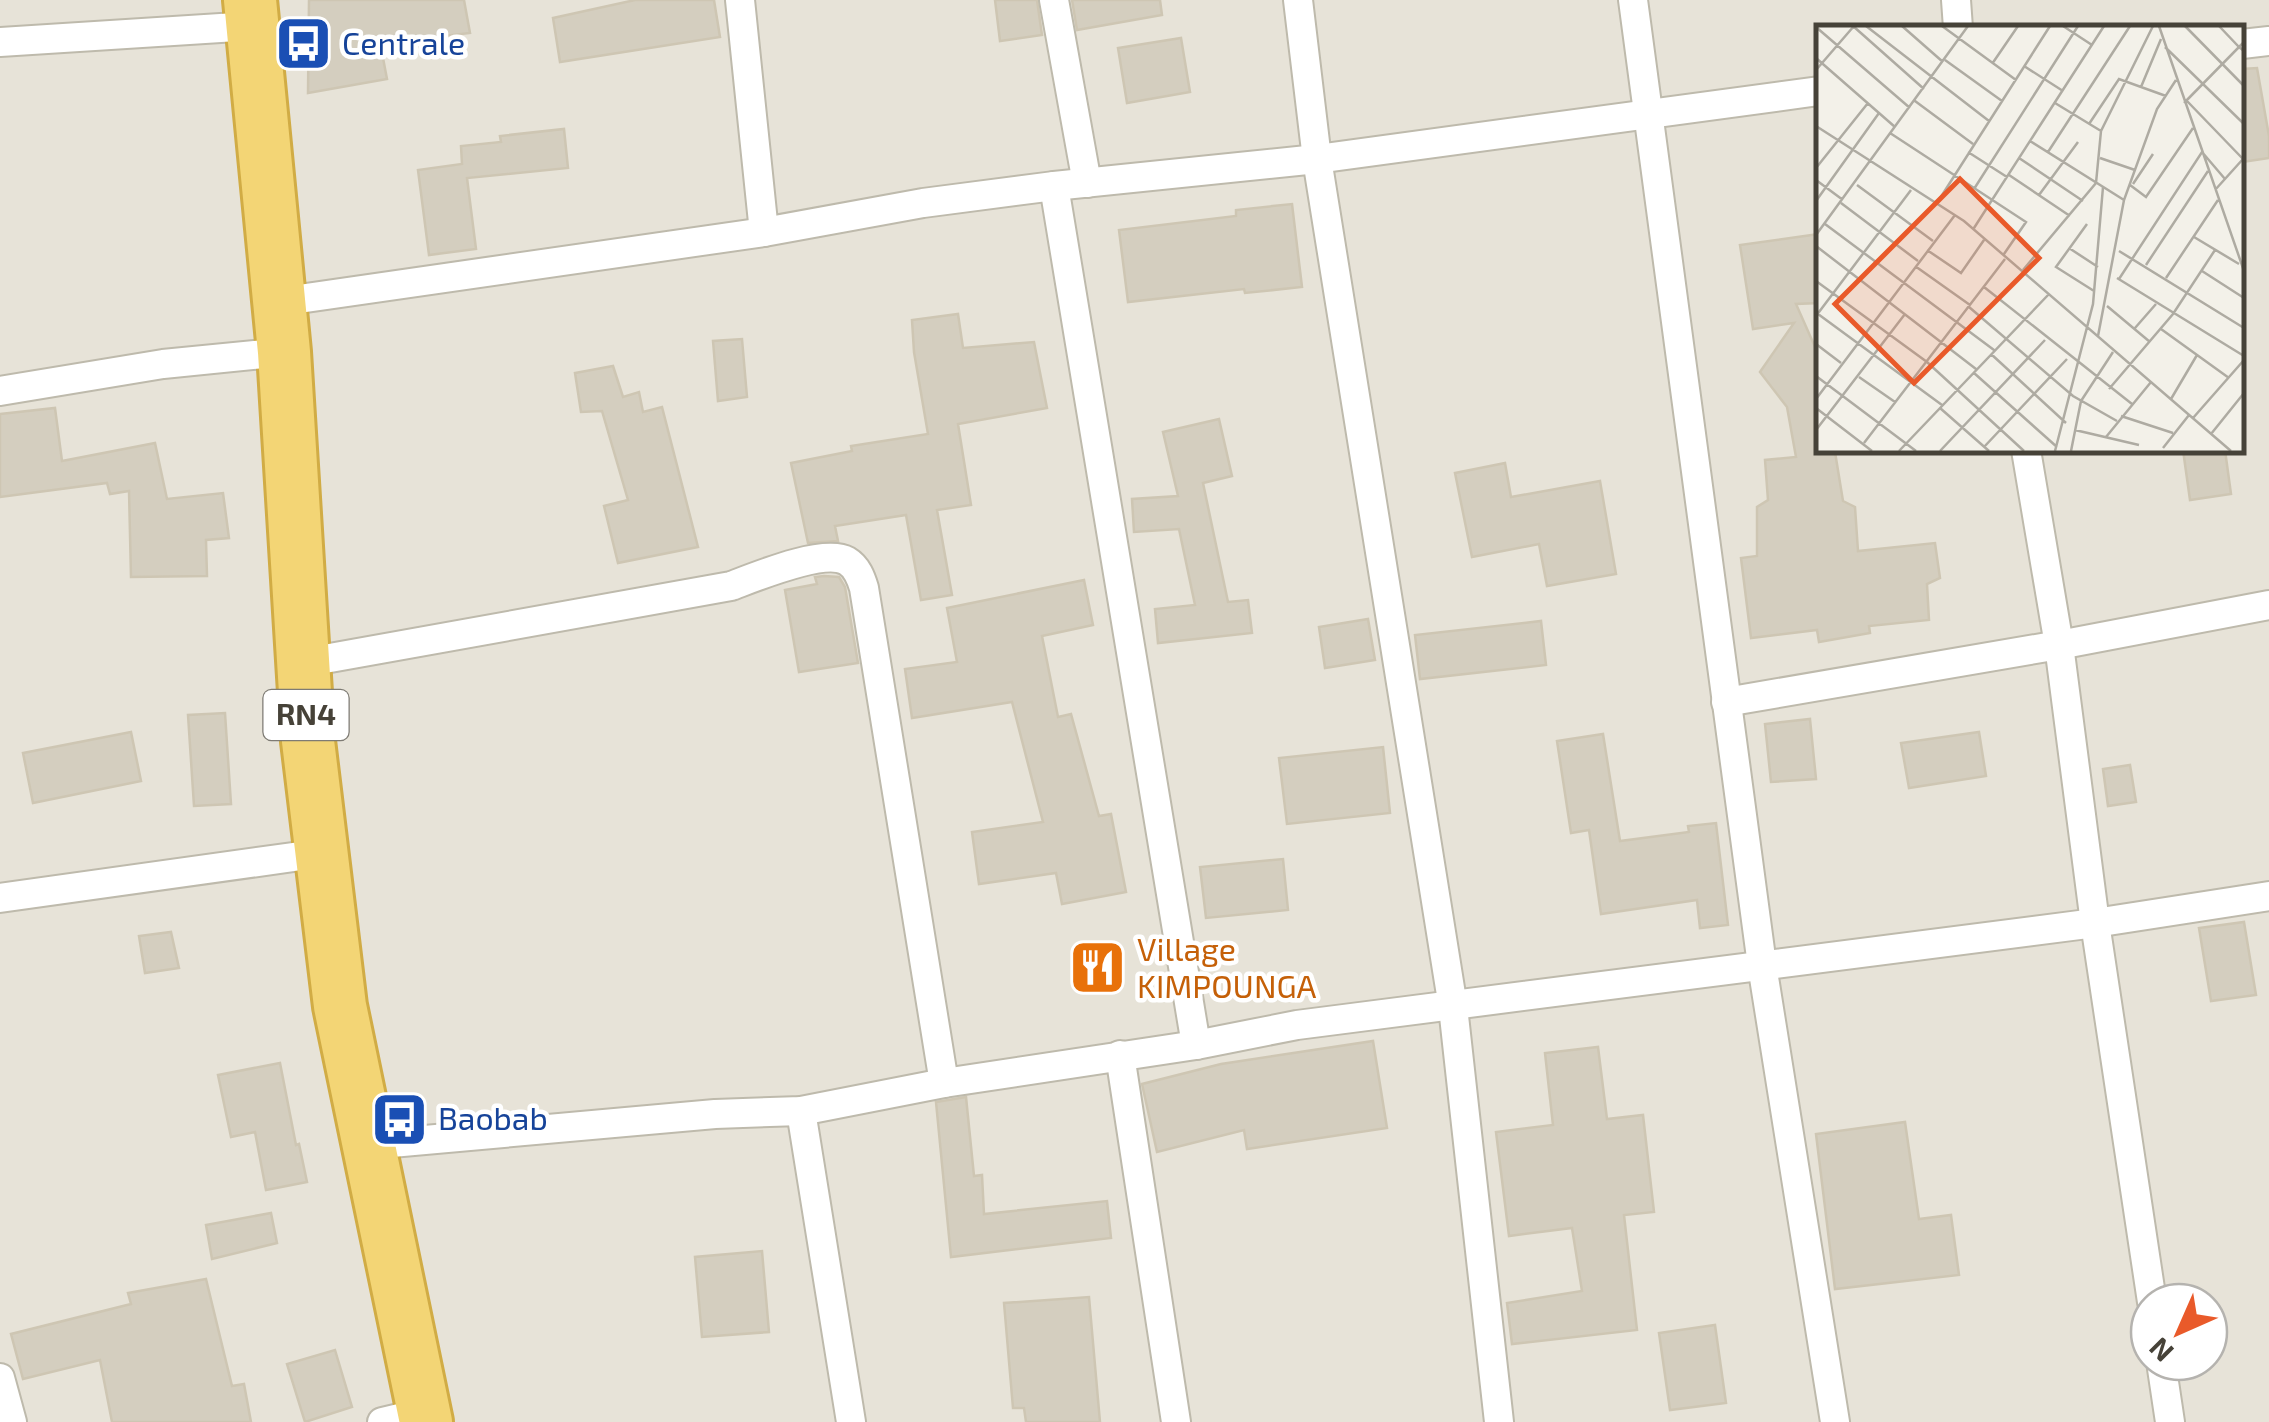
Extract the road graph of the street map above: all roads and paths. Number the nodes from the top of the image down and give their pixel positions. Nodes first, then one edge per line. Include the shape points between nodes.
1 (740, 0) edge
2 (1054, 0) edge
3 (1298, 0) edge
4 (1633, 0) edge
5 (1956, 0) edge
6 (251, 13) edge
7 (1958, 25) edge
8 (2269, 41) edge
9 (0, 42) edge
10 (2244, 44) edge
11 (1816, 91) edge
12 (1648, 116) junction
13 (1318, 158) junction
14 (1086, 183) junction
15 (1054, 186) junction
16 (764, 232) junction
17 (278, 302) junction
18 (284, 352) junction
19 (0, 391) edge
20 (2026, 452) edge
21 (2269, 604) edge
22 (2060, 645) junction
23 (302, 663) junction
24 (1726, 702) junction
25 (322, 853) junction
26 (2269, 896) edge
27 (0, 898) edge
28 (2095, 923) junction
29 (1762, 965) junction
30 (1453, 1006) junction
31 (1196, 1045) junction
32 (1120, 1055) junction
33 (944, 1082) junction
34 (801, 1111) junction
35 (370, 1145) junction
36 (2149, 1282) edge
37 (0, 1378) edge
38 (2164, 1382) edge
39 (411, 1419) edge
40 (12, 1422) edge
41 (851, 1422) edge
42 (1176, 1422) edge
43 (1499, 1422) edge
44 (1835, 1422) edge
45 (2170, 1422) edge

1 - 16 street
2 - 14 street
3 - 13 street
4 - 12 street
5 - 7 street
6 - 9 street
6 - 17 highway, RN4
8 - 10 street
11 - 12 street
12 - 13 street
12 - 24 street
13 - 14 street
13 - 30 street
14 - 15 street
15 - 16 street
15 - 31 street
16 - 17 street
17 - 18 highway, RN4
18 - 19 street
18 - 23 highway, RN4
20 - 22 street
21 - 22 street
22 - 24 street
22 - 28 street
23 - 25 highway, RN4
23 - 33 street via 731,586 832,557 848,561 864,588
24 - 29 street
25 - 27 street
25 - 35 highway, RN4 via 340,1006
26 - 28 street
28 - 29 street
28 - 36 street
29 - 30 street
29 - 44 street
30 - 31 street
30 - 43 street
31 - 32 street
32 - 33 street
32 - 42 street
33 - 34 street
34 - 35 street
34 - 41 street
35 - 39 highway, RN4
37 - 40 street
38 - 45 street

